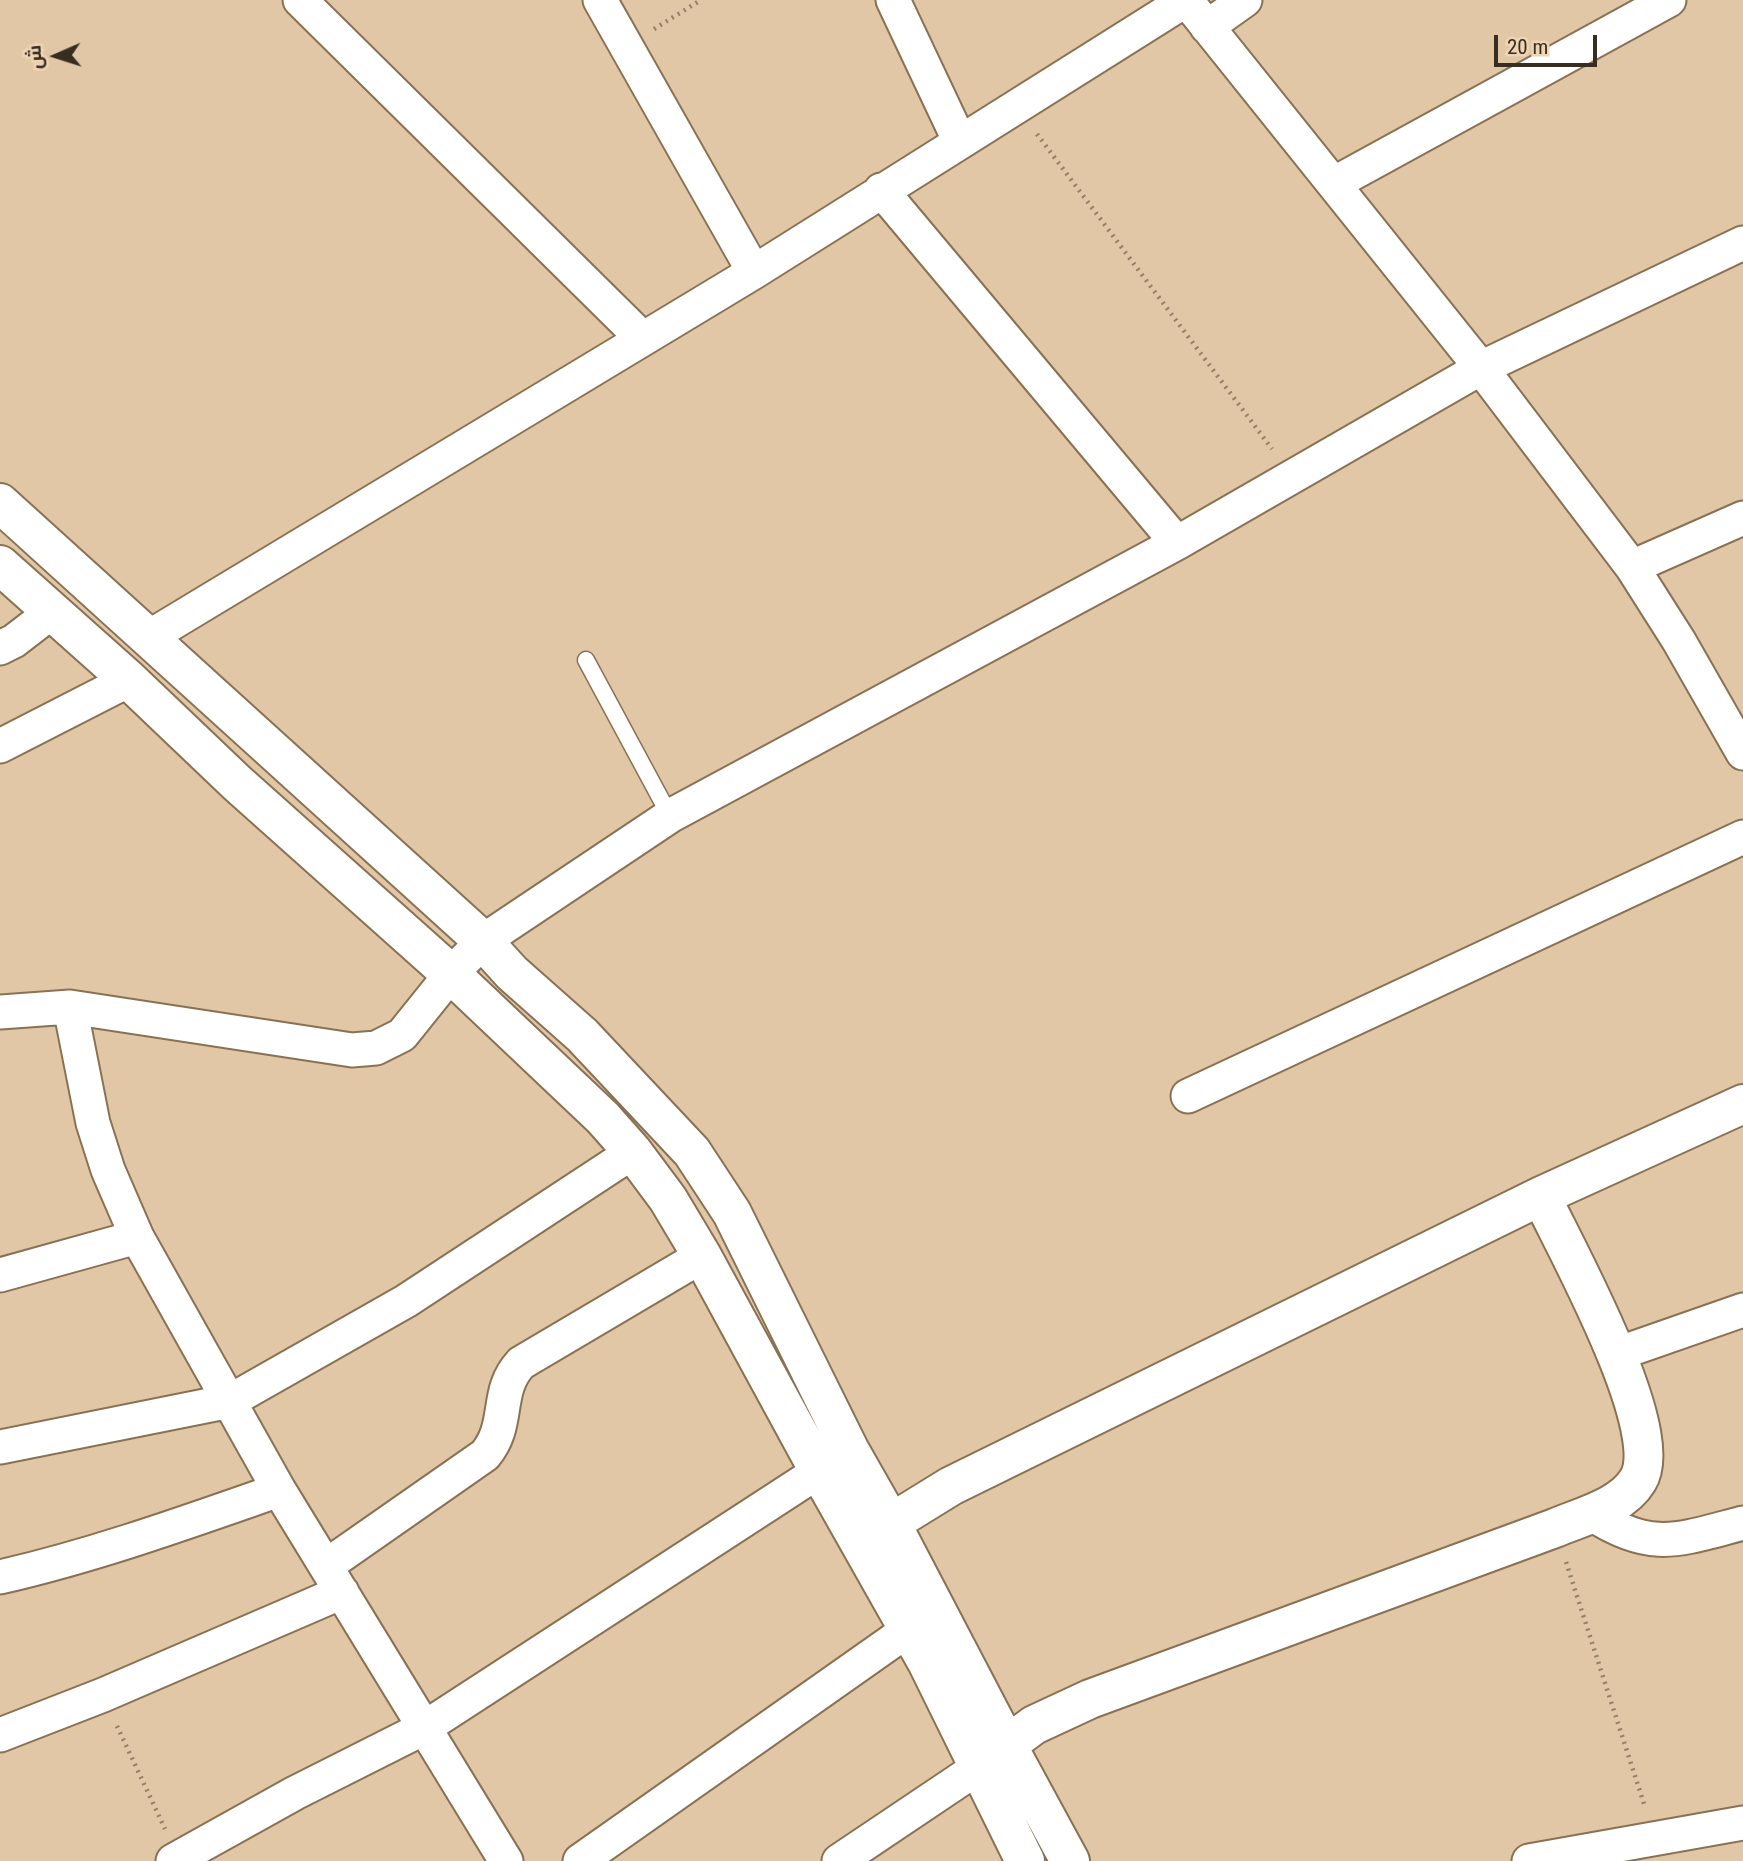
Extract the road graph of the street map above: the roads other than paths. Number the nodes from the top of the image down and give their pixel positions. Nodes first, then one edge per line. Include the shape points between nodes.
1 (300, 0) edge
2 (600, 0) edge
3 (893, 0) edge
4 (1186, 0) edge
5 (1245, 0) edge
6 (1669, 0) edge
7 (1207, 27) junction
8 (960, 142) junction
9 (1335, 183) junction
10 (881, 190) junction
11 (1743, 243) edge
12 (754, 272) junction
13 (643, 340) junction
14 (1481, 368) junction
15 (0, 503) edge
16 (1743, 518) edge
17 (1177, 542) junction
18 (0, 565) edge
19 (1632, 567) junction
20 (53, 611) junction
21 (149, 637) junction
22 (0, 648) edge
23 (586, 660) dead end
24 (129, 680) junction
25 (0, 746) edge
26 (1743, 752) edge
27 (670, 816) junction
28 (1743, 838) edge
29 (483, 941) junction
30 (451, 974) junction
31 (70, 1007) junction
32 (3, 1010) edge
33 (1188, 1096) dead end
34 (1743, 1104) edge
35 (633, 1153) junction
36 (1541, 1196) junction
37 (137, 1237) junction
38 (702, 1256) junction
39 (0, 1275) edge
40 (1743, 1310) edge
41 (1617, 1354) junction
42 (230, 1401) junction
43 (0, 1447) edge
44 (834, 1461) junction
45 (279, 1490) junction
46 (1590, 1513) junction
47 (891, 1523) junction
48 (1743, 1523) edge
49 (0, 1577) edge
50 (334, 1579) junction
51 (908, 1630) junction
52 (424, 1728) junction
53 (0, 1735) edge
54 (993, 1756) junction
55 (1743, 1823) edge
56 (175, 1860) edge
57 (506, 1861) edge
58 (580, 1861) edge
59 (839, 1861) edge
60 (1025, 1861) edge
61 (1070, 1861) edge
62 (1530, 1861) edge

1 - 13 street
2 - 12 street
3 - 8 street
4 - 7 street
4 - 8 street
5 - 7 street
6 - 9 street
7 - 9 street
8 - 10 street
9 - 14 street
10 - 12 street
10 - 17 street
11 - 14 street
12 - 13 street
13 - 21 street
14 - 17 street
14 - 19 street
15 - 21 street
16 - 19 street
17 - 27 street
18 - 20 street
19 - 26 street
20 - 22 street
20 - 24 street
21 - 29 street
23 - 27 lane
24 - 25 street
24 - 30 street
27 - 29 street
28 - 33 street
29 - 30 street
29 - 44 street via 512,974 582,1035 692,1152 732,1213
30 - 31 street via 402,1035 376,1048 352,1050
30 - 35 street via 603,1118
31 - 32 street
31 - 37 street via 93,1123
34 - 36 street
35 - 38 street
35 - 42 street via 407,1301
36 - 41 street
36 - 47 street via 951,1486
37 - 39 street
37 - 42 street
38 - 44 street
38 - 50 street via 521,1363 507,1382 500,1429 485,1455
40 - 41 street
41 - 46 street via 1642,1430 1644,1464 1628,1493
42 - 43 street
42 - 45 street
44 - 47 street
44 - 51 street
44 - 52 street
45 - 49 street via 121,1545
45 - 50 street
46 - 48 street via 1642,1539 1665,1540
46 - 54 street via 1090,1699 1034,1725
47 - 54 street
50 - 52 street
50 - 53 street via 103,1695
51 - 54 street via 951,1708
51 - 58 street
52 - 56 street
52 - 57 street
54 - 59 street
54 - 60 street
54 - 61 street
55 - 62 street

